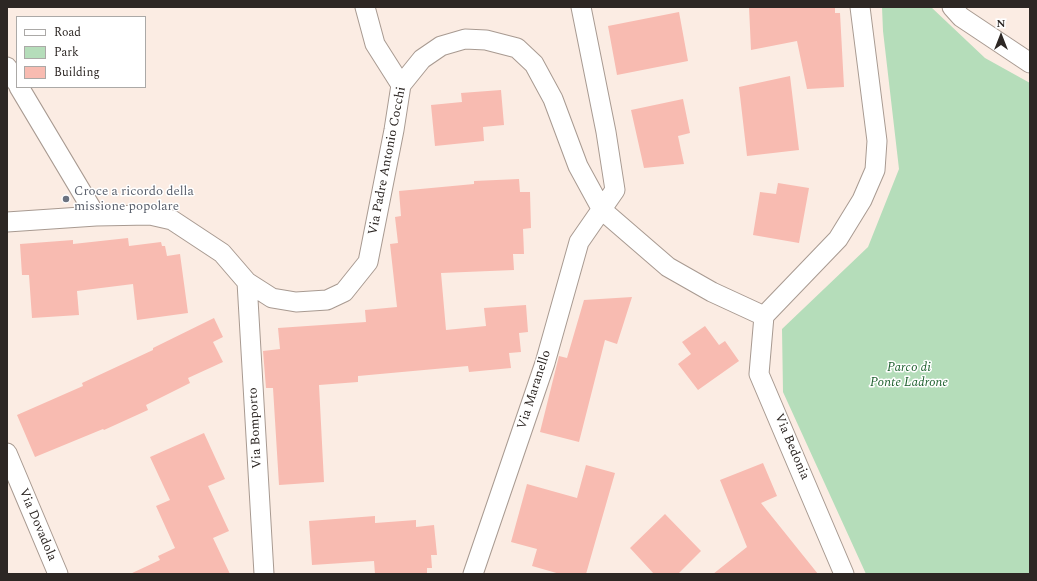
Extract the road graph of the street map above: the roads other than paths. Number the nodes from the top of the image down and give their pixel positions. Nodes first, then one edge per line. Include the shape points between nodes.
1 (365, 7) edge
2 (581, 7) edge
3 (860, 7) edge
4 (952, 7) edge
5 (1030, 63) edge
6 (7, 67) edge
7 (16, 82) edge
8 (401, 85) junction
9 (20, 88) edge
10 (602, 210) junction
11 (96, 216) junction
12 (7, 222) edge
13 (247, 282) junction
14 (764, 316) junction
15 (7, 453) edge
16 (58, 574) edge
17 (264, 574) edge
18 (474, 574) edge
19 (844, 574) edge

1 - 8 street via 375,44
2 - 10 street, Via Maranello via 615,190
3 - 14 street via 877,141 875,170 862,200 838,239
4 - 5 street via 961,17
6 - 7 street
8 - 10 street, Via Padre Antonio Cocchi via 422,59 441,46 465,39 486,40 517,48 534,64 553,100 578,166
8 - 13 street, Via Padre Antonio Cocchi via 368,262 344,292 327,300 296,302 272,298
9 - 11 street
10 - 14 street, Via Padre Antonio Cocchi via 668,266 712,292
10 - 18 street, Via Maranello via 579,242 545,363
11 - 12 street, Via Padre Antonio Cocchi
11 - 13 street, Via Padre Antonio Cocchi via 150,215 172,220 222,253
13 - 17 street, Via Bomporto
14 - 19 street, Via Bedonia via 760,374
15 - 16 street, Via Dovadola

